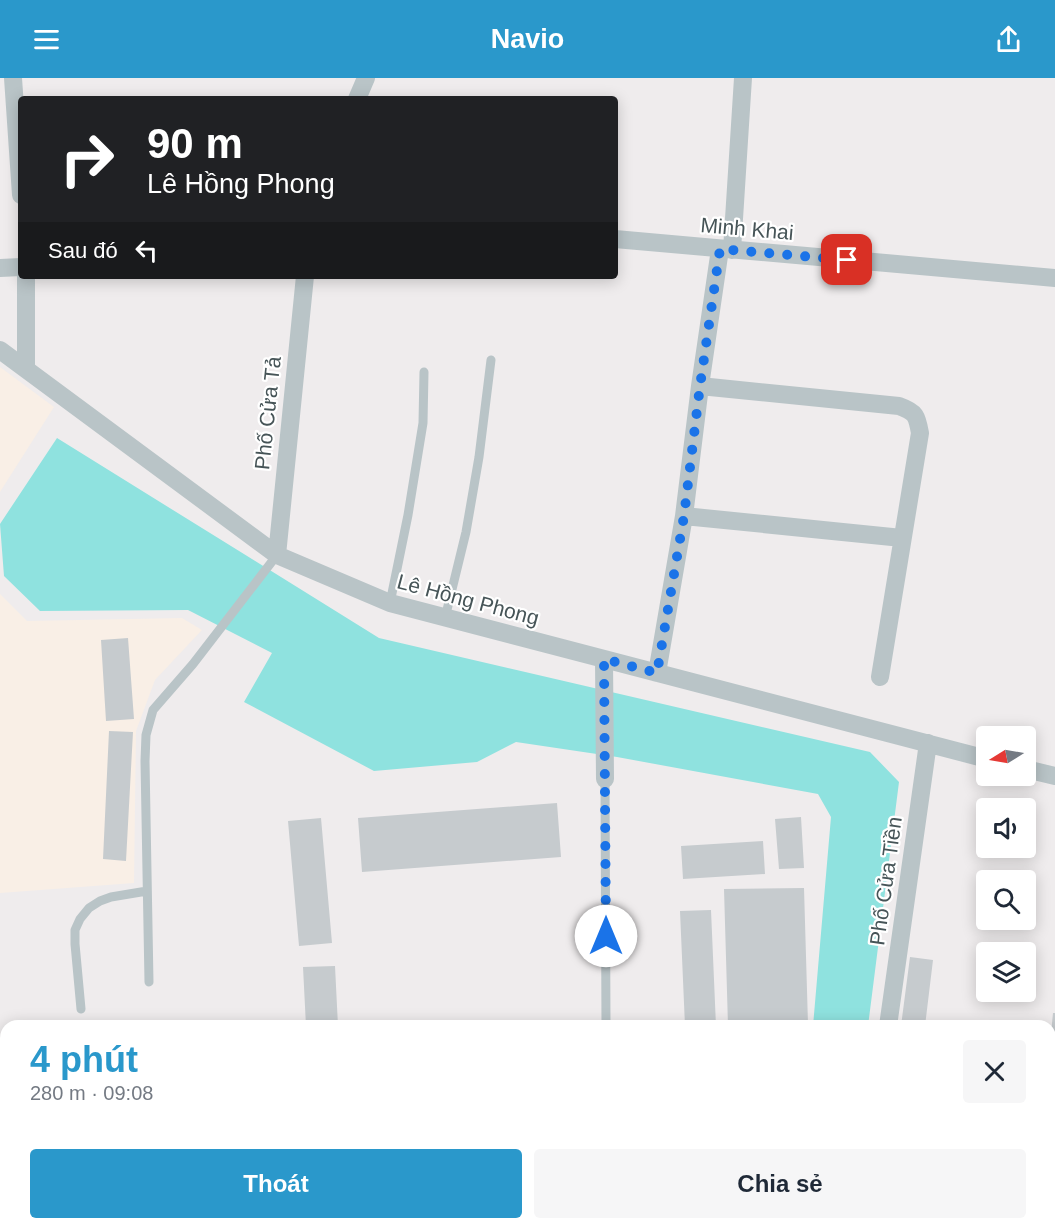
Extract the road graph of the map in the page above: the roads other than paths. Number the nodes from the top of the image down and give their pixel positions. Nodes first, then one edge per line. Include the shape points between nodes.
1 (13, 78) edge
2 (366, 78) edge
3 (743, 78) edge
4 (358, 96) edge
5 (18, 144) edge
6 (618, 239) edge
7 (726, 249) junction
8 (18, 267) edge
9 (0, 268) edge
10 (1055, 278) edge
11 (26, 279) edge
12 (305, 279) edge
13 (0, 350) edge
14 (491, 360) dead end
15 (26, 369) junction
16 (424, 372) dead end
17 (700, 386) junction
18 (684, 516) junction
19 (902, 538) junction
20 (273, 560) junction
21 (390, 603) junction
22 (445, 618) junction
23 (604, 659) junction
24 (657, 673) junction
25 (880, 677) dead end
26 (928, 743) junction
27 (976, 756) edge
28 (1036, 771) edge
29 (1055, 776) edge
30 (605, 779) joint
31 (147, 891) junction
32 (148, 982) dead end
33 (81, 1009) dead end
34 (606, 1020) edge
35 (889, 1020) edge

1 - 5 street
2 - 4 street
3 - 7 street
6 - 7 street, Minh Khai
7 - 10 street, Minh Khai
7 - 17 street
8 - 9 street
11 - 15 street
12 - 20 street, Phố Cửa Tả
13 - 15 street, Lê Hồng Phong
14 - 22 lane via 466,532
15 - 20 street, Lê Hồng Phong
16 - 21 lane via 423,423
17 - 18 street
17 - 19 street via 911,410 920,433
18 - 19 street
18 - 24 street
19 - 25 street
20 - 21 street, Lê Hồng Phong
20 - 31 lane via 153,710 146,735
21 - 22 street, Lê Hồng Phong
22 - 23 street, Lê Hồng Phong
23 - 24 street, Lê Hồng Phong
23 - 30 street
24 - 26 street, Lê Hồng Phong
26 - 27 street, Lê Hồng Phong
26 - 35 street, Phố Cửa Tiền
28 - 29 street
30 - 34 lane
31 - 32 lane
31 - 33 lane via 100,901 80,919 75,944

